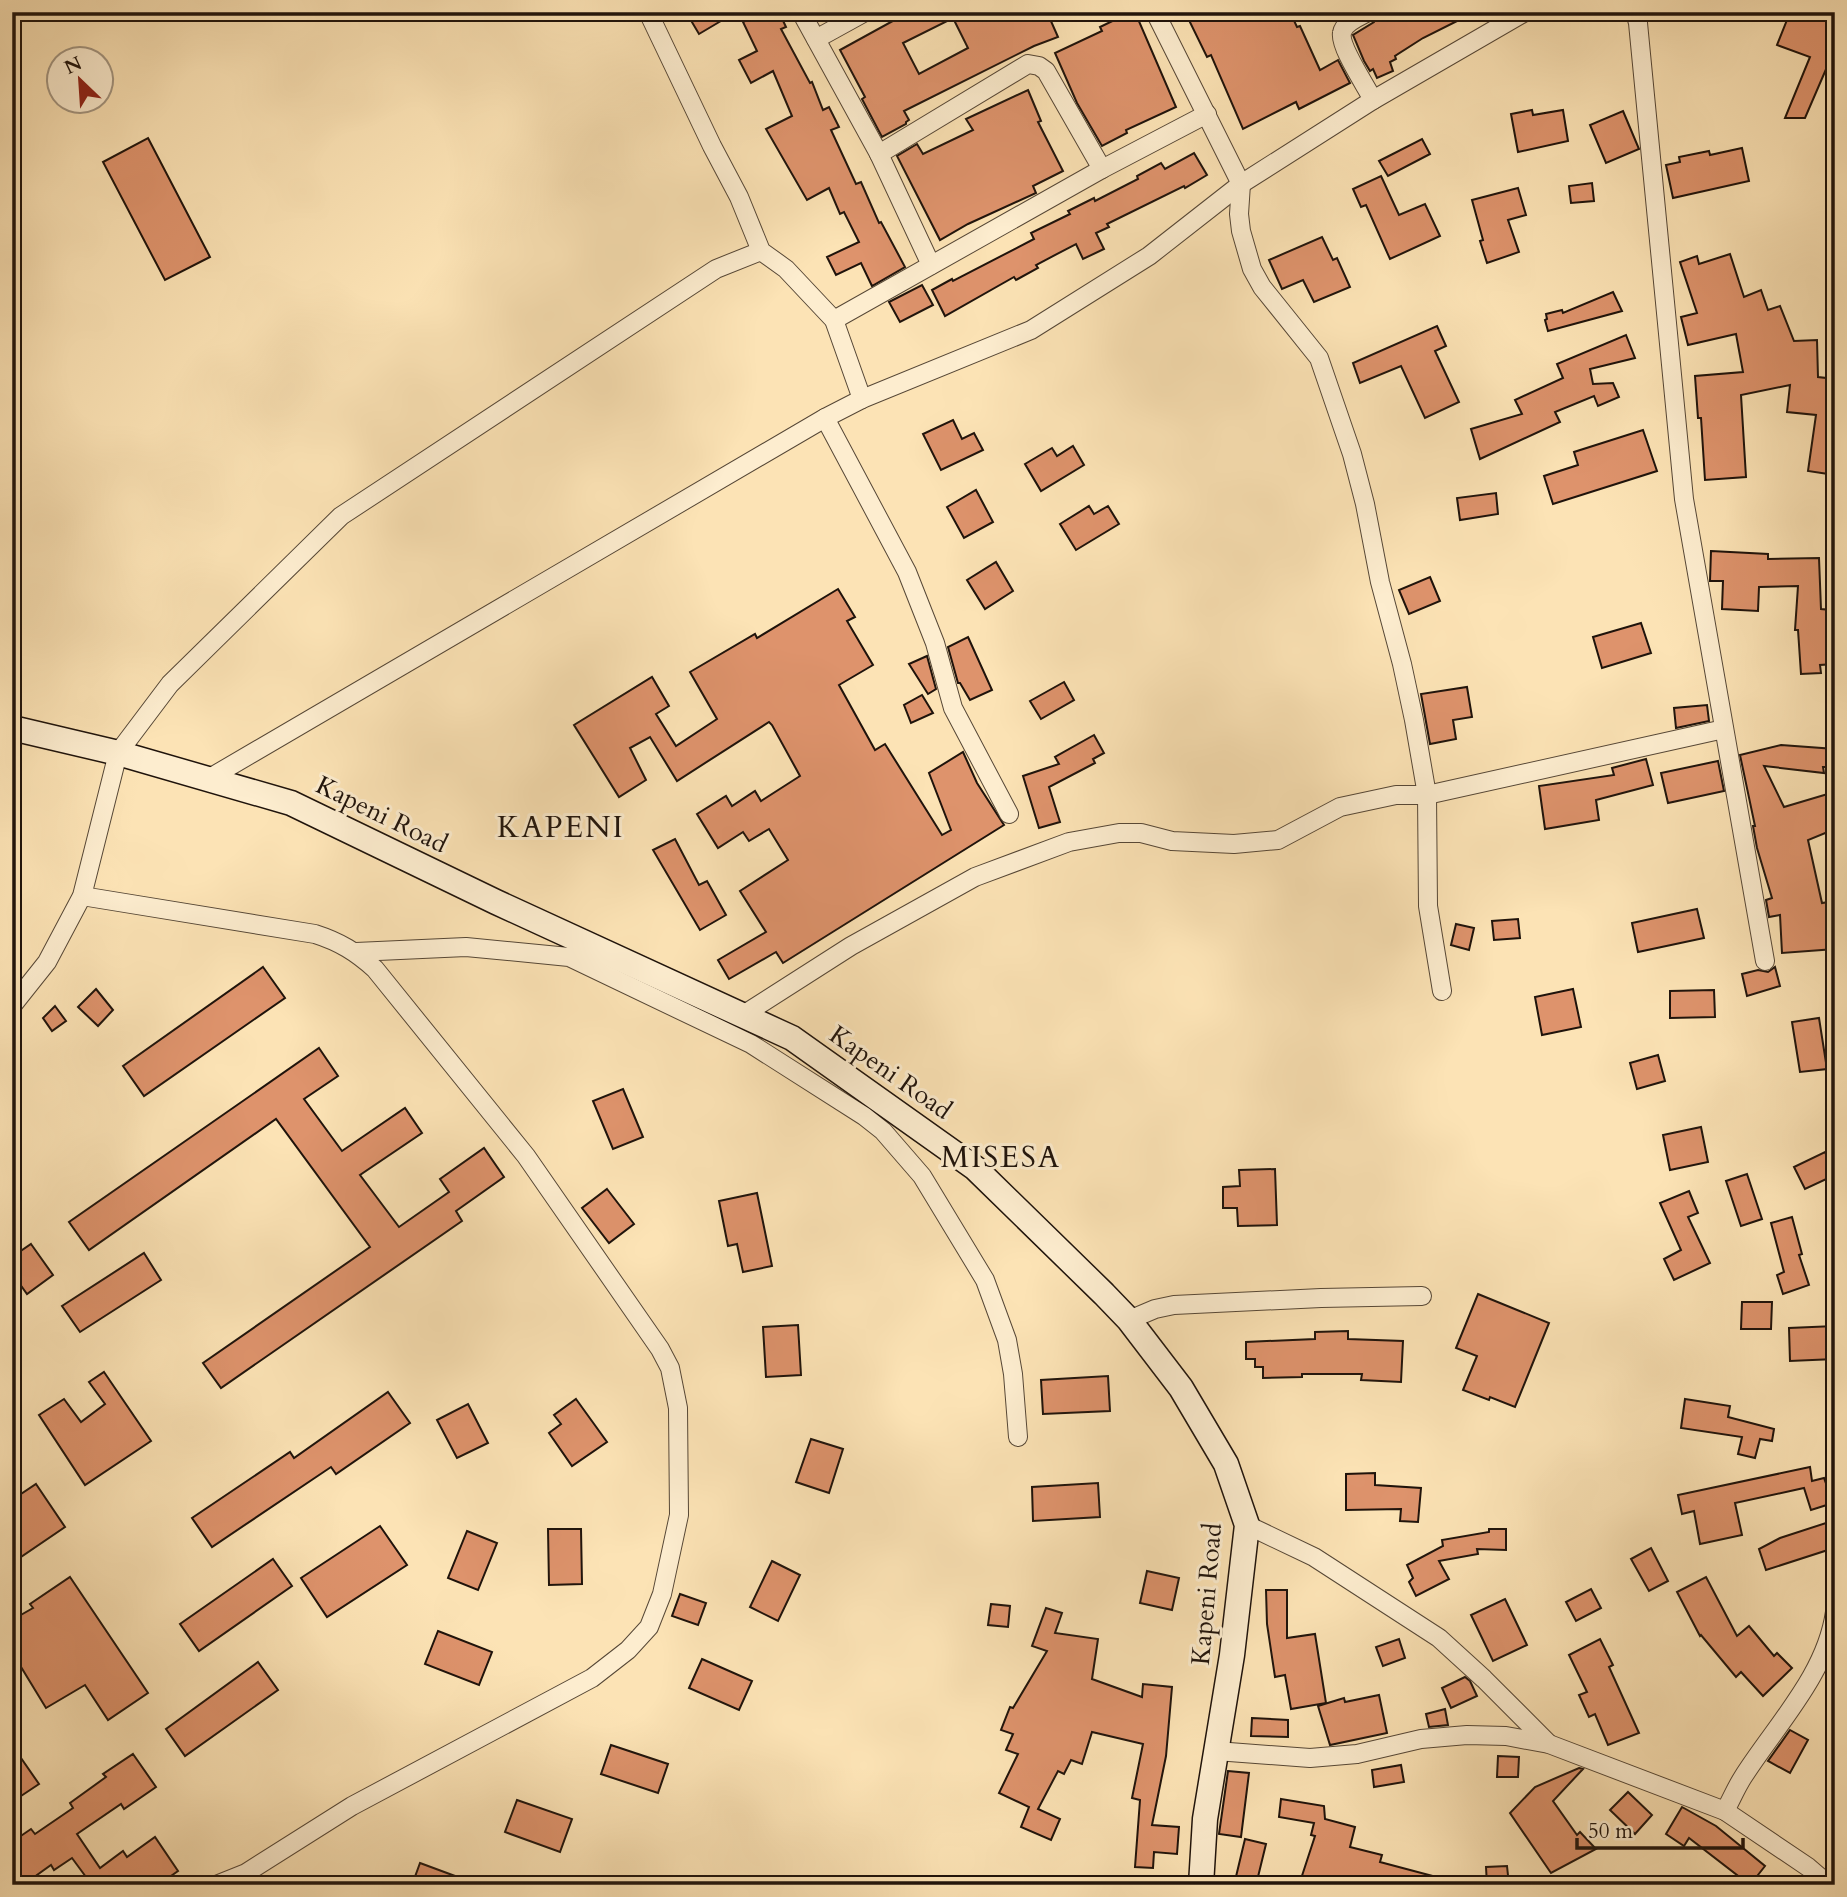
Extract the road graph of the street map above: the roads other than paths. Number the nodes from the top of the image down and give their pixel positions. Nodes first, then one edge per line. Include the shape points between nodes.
1 (649, 12) edge
2 (801, 12) edge
3 (865, 12) edge
4 (1155, 12) edge
5 (1368, 12) edge
6 (1525, 12) edge
7 (1635, 12) edge
8 (816, 39) junction
9 (1373, 100) junction
10 (1206, 114) junction
11 (878, 154) junction
12 (1102, 169) junction
13 (1241, 184) junction
14 (761, 251) junction
15 (931, 265) junction
16 (834, 320) junction
17 (862, 400) junction
18 (825, 418) junction
19 (12, 728) edge
20 (1724, 729) junction
21 (118, 753) junction
22 (208, 779) junction
23 (1427, 795) junction
24 (1009, 814) dead end
25 (82, 897) junction
26 (356, 952) junction
27 (1765, 961) dead end
28 (1442, 991) dead end
29 (12, 1006) edge
30 (743, 1015) junction
31 (1422, 1296) dead end
32 (1129, 1320) junction
33 (1018, 1437) dead end
34 (1247, 1525) junction
35 (1835, 1612) edge
36 (1549, 1744) junction
37 (1216, 1751) junction
38 (1725, 1811) junction
39 (216, 1885) edge
40 (1201, 1885) edge
41 (1829, 1885) edge

1 - 14 street
2 - 8 street
3 - 8 street
4 - 10 street
5 - 9 street via 1346,24 1342,33 1343,44
6 - 9 street
7 - 20 street via 1684,499
8 - 11 street
9 - 13 street
10 - 12 street
10 - 13 street
11 - 12 street via 1028,64 1046,71
11 - 15 street
12 - 15 street
13 - 17 street via 1149,256 1031,330
13 - 23 street via 1241,231 1252,269 1319,358 1352,454 1407,687
14 - 16 street via 786,269
14 - 21 street via 716,269 341,516 170,684
15 - 16 street
16 - 17 street
17 - 18 street
18 - 22 street
18 - 24 street via 907,572 935,643 953,708
19 - 21 main road, Kapeni Road
20 - 23 street
20 - 27 street
21 - 22 main road, Kapeni Road
21 - 25 street
22 - 30 main road, Kapeni Road via 291,803
23 - 28 street via 1429,906
23 - 30 street via 1396,795 1340,807 1278,840 1234,844 1119,833 1069,842 975,877 851,946
25 - 26 street via 315,934
25 - 29 street via 47,961
26 - 33 street via 466,947 569,957 751,1044 864,1116 922,1176 985,1280 1007,1340
26 - 39 street via 375,969 526,1156 660,1349 670,1368 678,1408 679,1515 662,1594 649,1627 628,1650 580,1685 352,1806 246,1872
30 - 32 main road, Kapeni Road via 792,1038 975,1168
31 - 32 street via 1196,1303
32 - 34 main road, Kapeni Road via 1209,1433 1226,1464
34 - 36 street via 1314,1556 1438,1638
34 - 37 main road, Kapeni Road
35 - 38 street via 1816,1667
36 - 37 street via 1467,1735 1310,1758
36 - 38 street
37 - 40 main road, Kapeni Road
38 - 41 street

